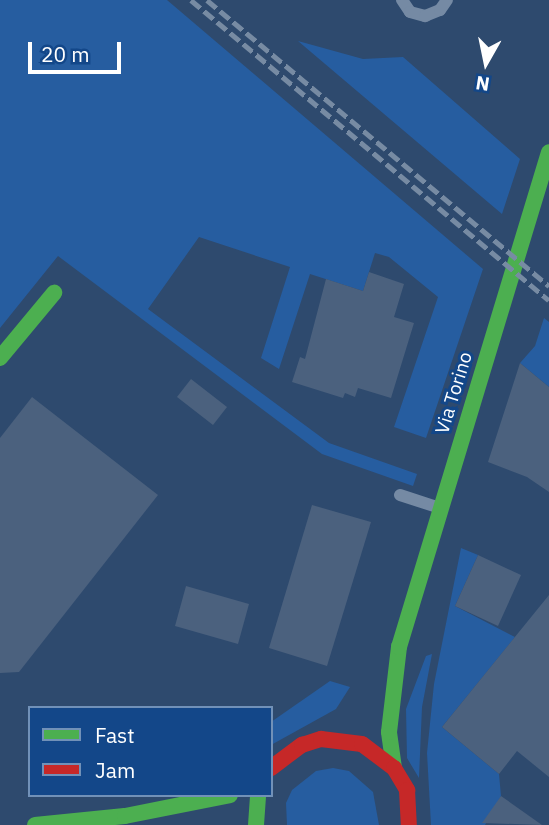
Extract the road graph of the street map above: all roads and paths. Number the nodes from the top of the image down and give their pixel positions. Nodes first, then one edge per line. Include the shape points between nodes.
1 (401, 0) edge
2 (447, 0) edge
3 (549, 152) edge
4 (54, 292) dead end
5 (0, 358) edge
6 (400, 495) dead end
7 (442, 508) junction
8 (400, 647) junction
9 (373, 697) dead end
10 (356, 724) dead end
11 (342, 738) junction
12 (273, 767) edge
13 (394, 768) junction
14 (220, 797) edge
15 (258, 797) edge
16 (125, 816) junction
17 (192, 821) dead end
18 (35, 825) edge
19 (256, 825) edge
20 (409, 825) edge

1 - 2 lane via 410,12 425,16 440,10
3 - 7 main road, Via Torino
4 - 5 main road
6 - 7 lane
7 - 8 main road, Via Torino
8 - 9 main road, Via Torino
8 - 13 main road, Via Torino via 389,732
10 - 11 main road
11 - 12 main road via 302,745
11 - 13 main road via 379,753
13 - 20 main road, Via Torino via 407,790
14 - 16 main road
15 - 19 main road
16 - 17 main road
16 - 18 main road

